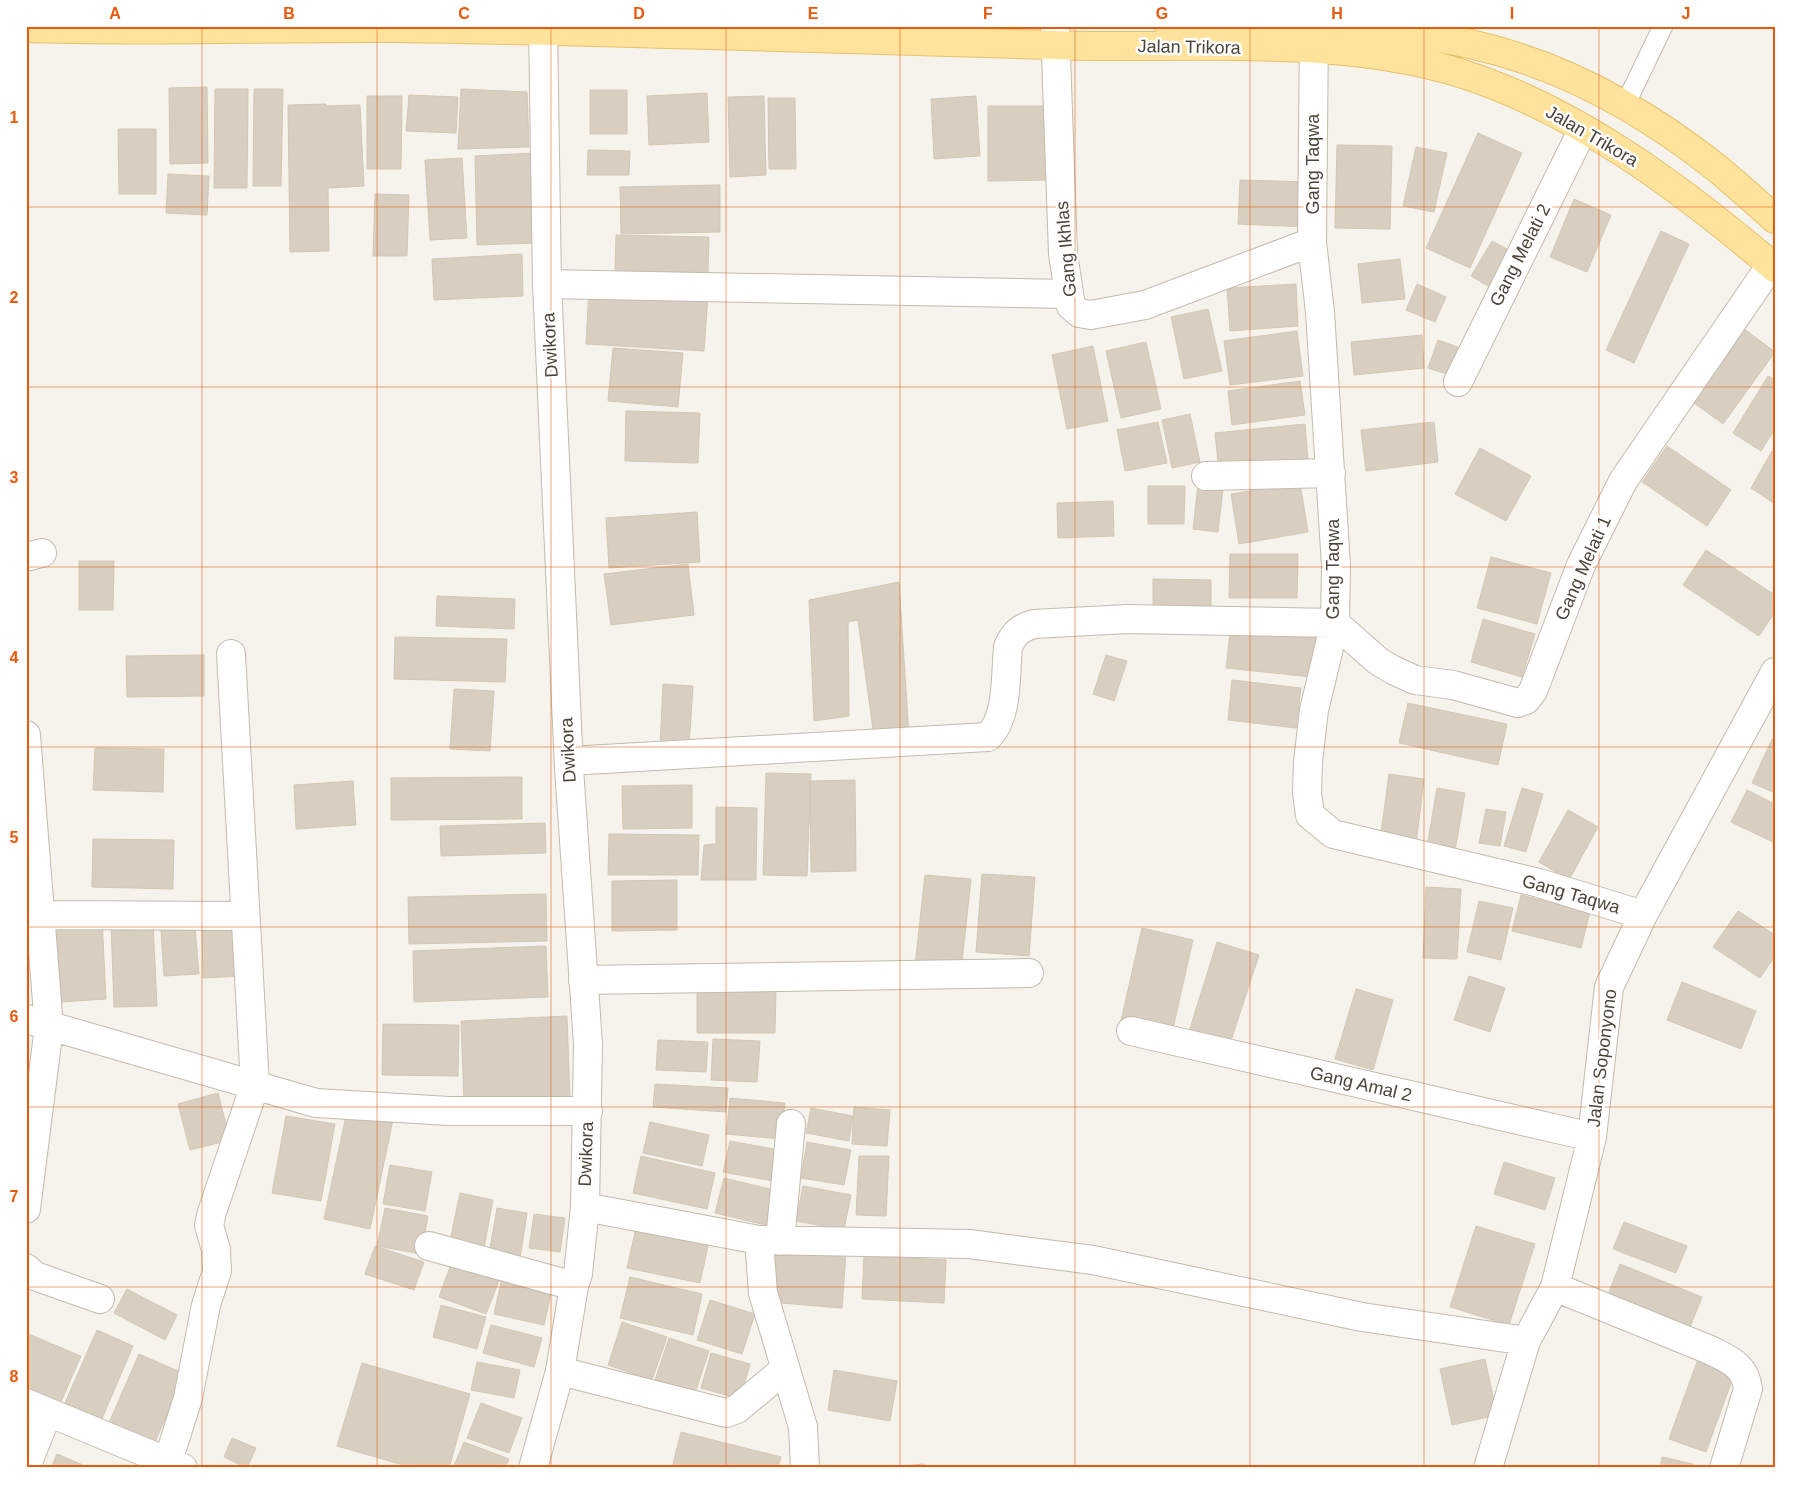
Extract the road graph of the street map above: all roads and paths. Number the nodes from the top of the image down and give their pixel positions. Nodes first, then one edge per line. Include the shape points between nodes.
1 (1169, 26) edge
2 (1663, 26) edge
3 (26, 28) edge
4 (335, 28) edge
5 (543, 29) edge
6 (1274, 32) edge
7 (1238, 34) edge
8 (1056, 36) edge
9 (1314, 39) junction
10 (1625, 104) junction
11 (1583, 129) junction
12 (1775, 219) edge
13 (1312, 242) junction
14 (1773, 266) edge
15 (547, 284) junction
16 (1068, 294) junction
17 (1458, 382) dead end
18 (1331, 473) junction
19 (1206, 476) dead end
20 (1335, 623) junction
21 (231, 654) dead end
22 (1775, 672) edge
23 (26, 735) edge
24 (569, 761) junction
25 (40, 915) junction
26 (1643, 915) junction
27 (245, 916) junction
28 (1029, 973) dead end
29 (583, 980) junction
30 (38, 1023) edge
31 (1131, 1031) dead end
32 (255, 1085) junction
33 (588, 1111) junction
34 (791, 1124) dead end
35 (1592, 1137) junction
36 (585, 1207) junction
37 (26, 1210) edge
38 (770, 1240) junction
39 (430, 1246) dead end
40 (26, 1268) edge
41 (574, 1286) junction
42 (1555, 1287) junction
43 (100, 1299) dead end
44 (1526, 1341) junction
45 (785, 1369) junction
46 (560, 1372) junction
47 (37, 1407) edge
48 (175, 1465) edge
49 (26, 1467) edge
50 (532, 1468) edge
51 (805, 1468) edge
52 (1488, 1468) edge
53 (1724, 1468) edge

1 - 7 main road, Jalan Trikora
2 - 10 lane
3 - 4 main road, Jalan Trikora via 104,31
4 - 5 main road, Jalan Trikora
5 - 8 main road, Jalan Trikora via 886,38
5 - 15 street, Dwikora
6 - 7 main road, Jalan Trikora
6 - 9 main road, Jalan Trikora
7 - 8 main road, Jalan Trikora
8 - 16 street, Gang Ikhlas
9 - 10 main road, Jalan Trikora via 1409,35 1469,44 1567,75
9 - 11 main road, Jalan Trikora via 1460,73 1521,96
9 - 13 street, Gang Taqwa
10 - 12 main road, Jalan Trikora via 1718,169
11 - 14 main road, Jalan Trikora via 1664,179
11 - 17 street, Gang Melati 2
13 - 16 street, Gang Ikhlas via 1145,305 1092,315 1079,313 1071,306
13 - 18 street, Gang Taqwa
14 - 20 street, Gang Melati 1 via 1623,481 1581,565 1533,691 1526,700 1518,703 1454,685 1415,680 1378,661
15 - 16 street
15 - 24 street, Dwikora
18 - 19 street
18 - 20 street, Gang Taqwa via 1336,566
20 - 24 street via 1127,619 1034,624 1021,628 1010,642 1002,714 997,728 988,737
20 - 26 street, Gang Taqwa via 1314,710 1308,762 1310,815 1332,834 1539,883
21 - 27 street
22 - 26 street, Jalan Soponyono
23 - 25 street
24 - 29 street, Dwikora
25 - 27 street
25 - 30 street
26 - 35 street, Jalan Soponyono via 1609,987
27 - 32 street
28 - 29 street
29 - 33 street, Dwikora via 588,1044
30 - 32 street
30 - 37 street
31 - 35 street, Gang Amal 2
32 - 33 street via 316,1103 449,1111
32 - 48 street via 209,1225 216,1250 217,1271 206,1305
33 - 36 street, Dwikora
34 - 38 street
35 - 42 street, Jalan Soponyono
36 - 38 street
36 - 41 street, Dwikora
38 - 44 street via 968,1244 1093,1260 1362,1318
38 - 45 street via 763,1293
39 - 41 street
40 - 43 street via 35,1276
41 - 46 street, Dwikora
42 - 44 street, Jalan Soponyono
42 - 53 street via 1735,1363 1747,1376 1748,1389
44 - 52 street, Jalan Soponyono
45 - 46 street via 737,1409 726,1413
45 - 51 street via 803,1427
46 - 50 street, Dwikora
47 - 48 street
47 - 49 street

